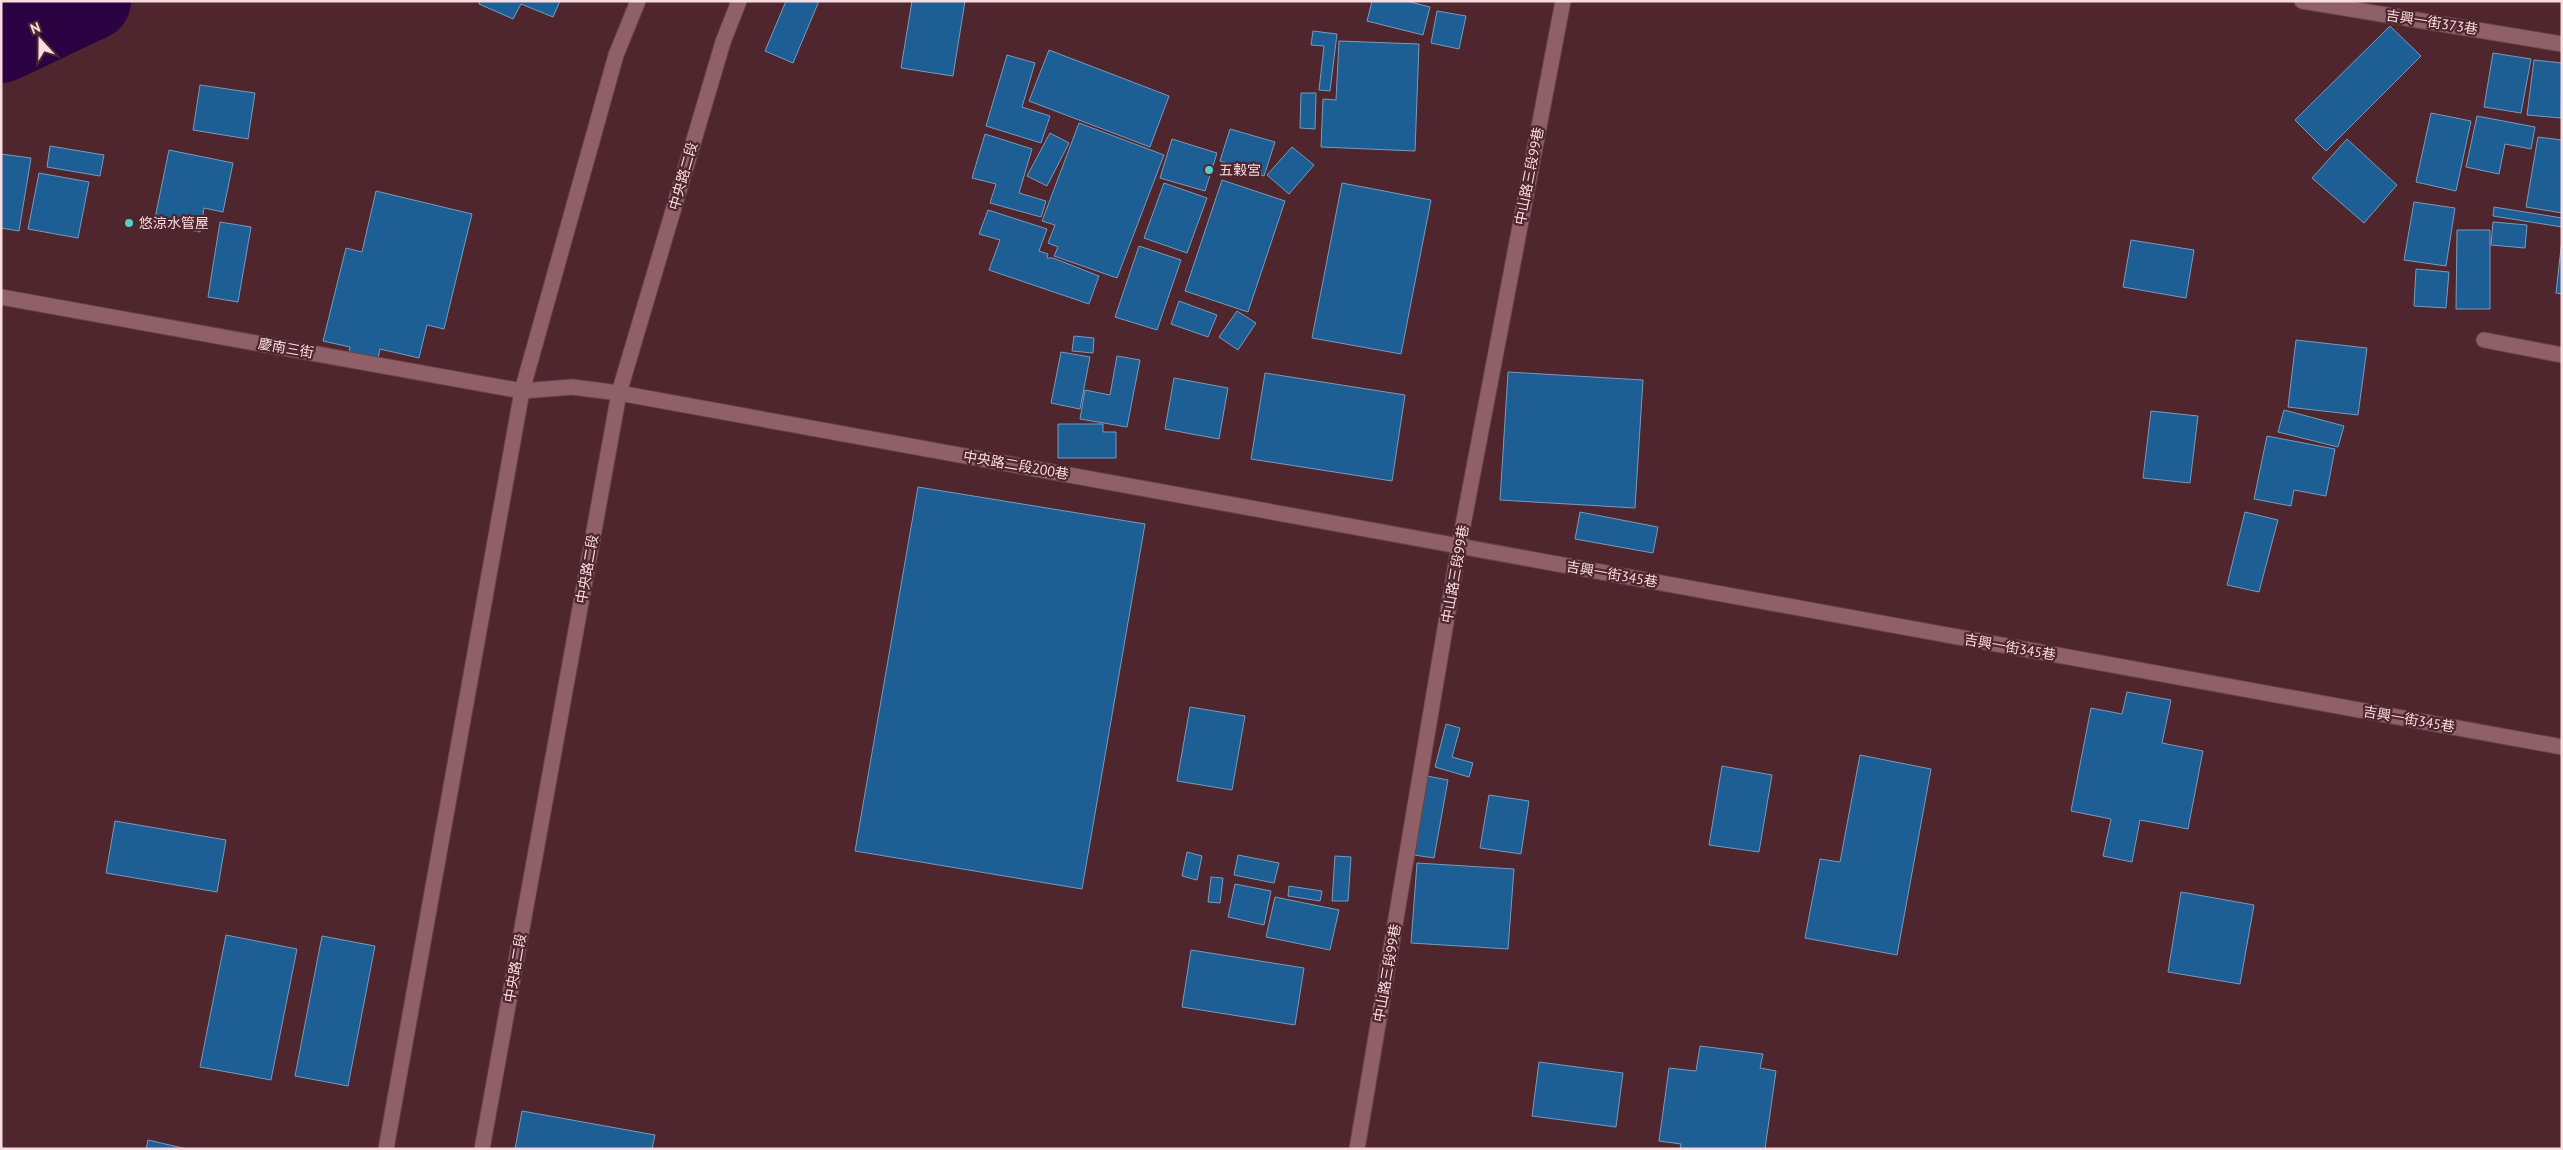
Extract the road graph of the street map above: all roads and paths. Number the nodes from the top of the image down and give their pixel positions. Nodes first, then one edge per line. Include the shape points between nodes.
1 (638, 1) edge
2 (739, 1) edge
3 (1563, 1) edge
4 (2302, 1) edge
5 (2562, 44) edge
6 (1, 297) edge
7 (2484, 340) dead end
8 (2562, 355) edge
9 (572, 387) joint
10 (522, 391) junction
11 (620, 392) junction
12 (1459, 546) junction
13 (2562, 747) edge
14 (386, 1149) edge
15 (482, 1149) edge
16 (1357, 1149) edge

1 - 10 street via 616,55
2 - 11 street, 中央路二段 via 723,42
3 - 12 street, 中山路三段99巷
4 - 5 street, 吉興一街373巷
6 - 10 street, 慶南三街
7 - 8 street
9 - 10 street, 慶南三街
9 - 11 street, 中央路二段200巷
10 - 14 street
11 - 12 street, 中央路二段200巷
11 - 15 street, 中央路二段
12 - 13 street, 吉興一街345巷
12 - 16 street, 中山路三段99巷

